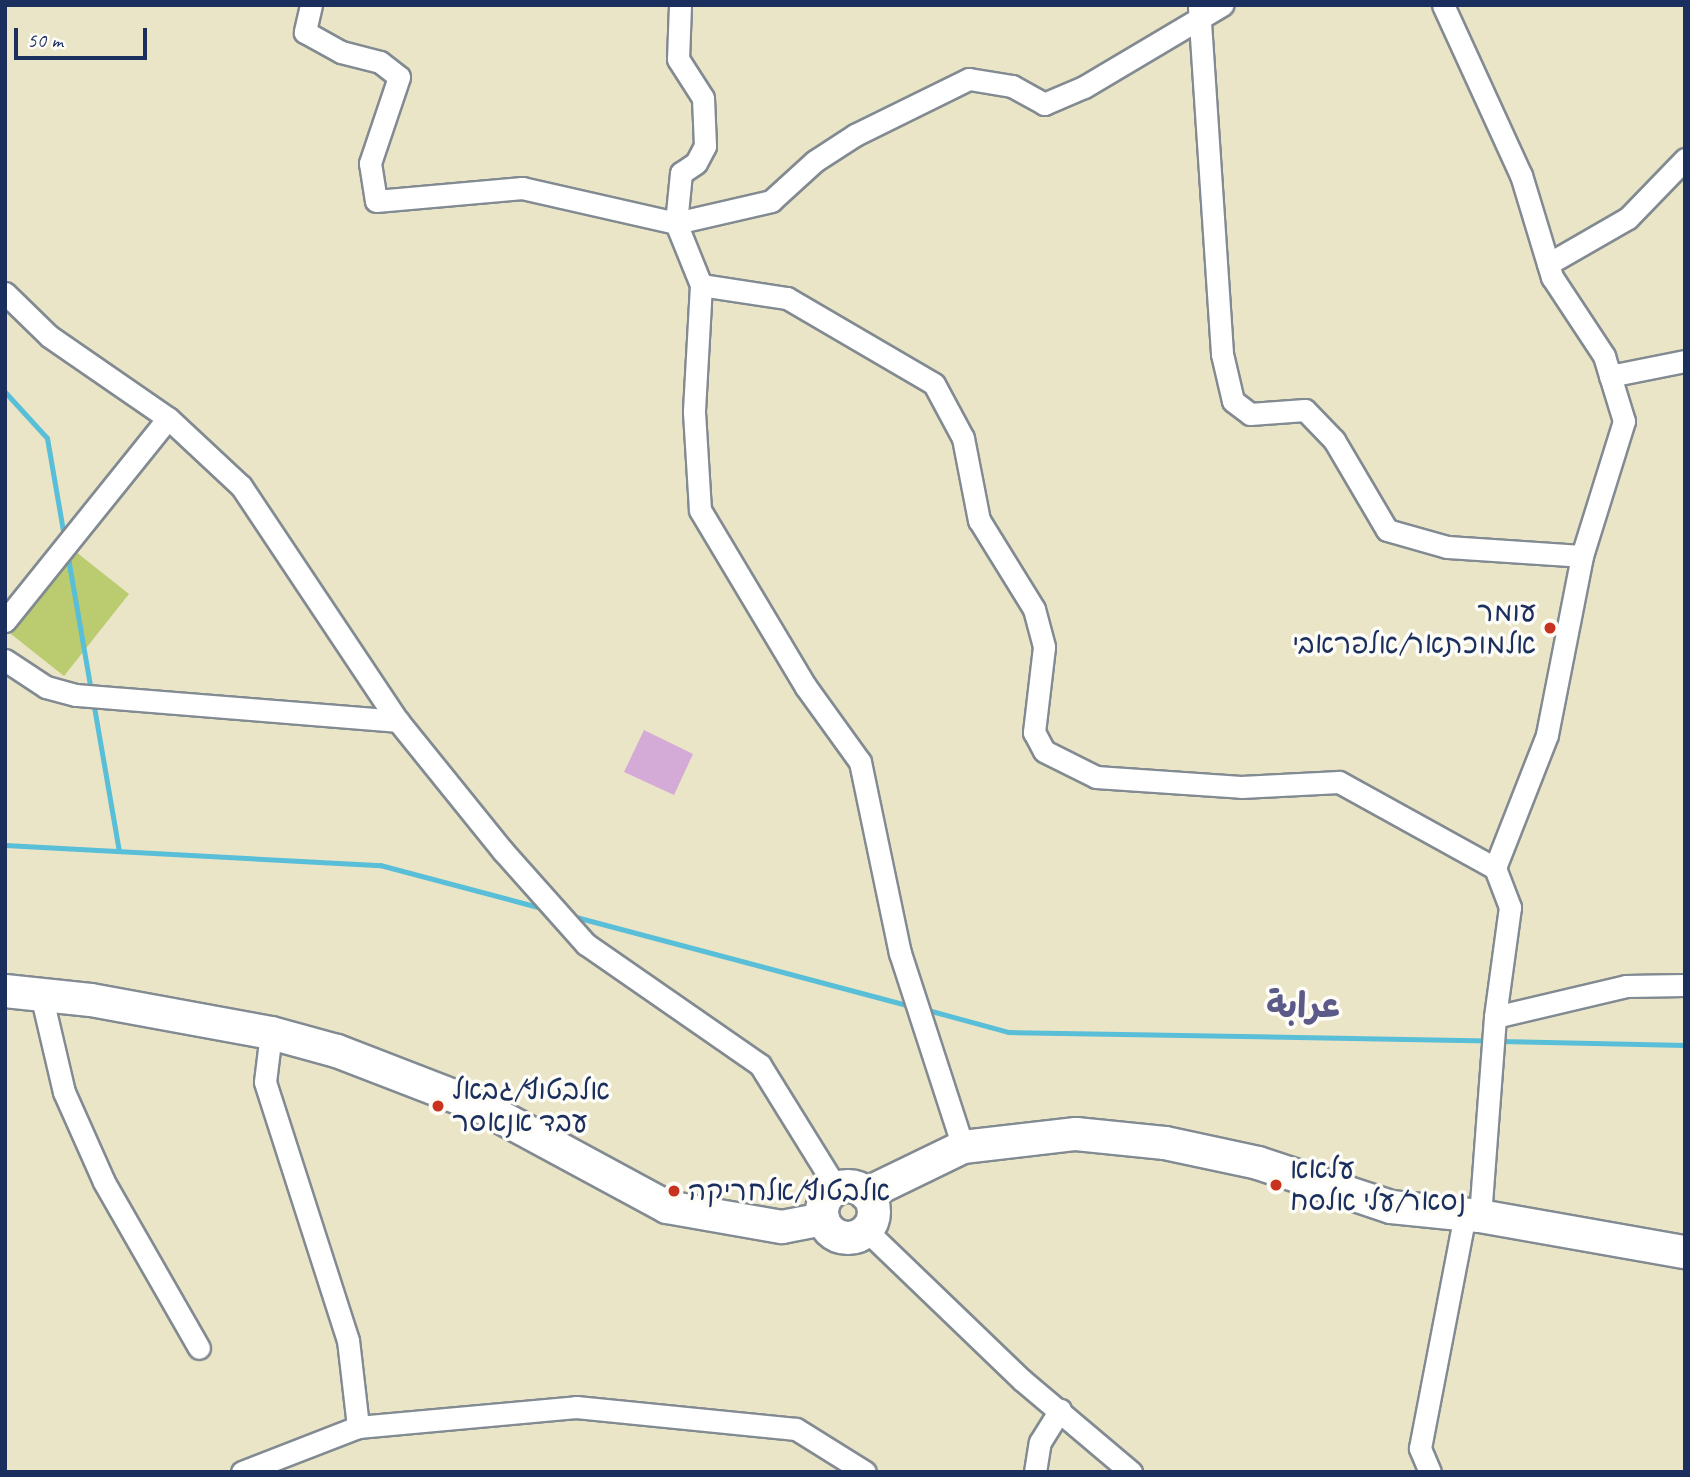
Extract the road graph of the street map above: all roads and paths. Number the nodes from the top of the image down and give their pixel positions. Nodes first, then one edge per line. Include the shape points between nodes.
1 (311, 5) edge
2 (680, 5) edge
3 (1222, 5) edge
4 (1443, 5) edge
5 (1199, 11) edge
6 (1685, 159) edge
7 (676, 223) junction
8 (1548, 264) junction
9 (701, 285) junction
10 (5, 293) edge
11 (1685, 361) edge
12 (1610, 376) junction
13 (168, 418) junction
14 (1582, 556) junction
15 (5, 621) edge
16 (5, 660) edge
17 (398, 721) junction
18 (1494, 868) junction
19 (1685, 985) edge
20 (5, 991) edge
21 (41, 994) junction
22 (1495, 1017) junction
23 (271, 1033) junction
24 (964, 1147) junction
25 (851, 1191) junction
26 (1472, 1215) junction
27 (823, 1219) junction
28 (866, 1230) junction
29 (1685, 1252) edge
30 (199, 1348) dead end
31 (1060, 1410) junction
32 (358, 1427) junction
33 (242, 1472) edge
34 (865, 1472) edge
35 (1035, 1472) edge
36 (1131, 1472) edge
37 (1430, 1472) edge

1 - 7 street via 305,32 341,52 380,62 399,76 370,163 376,201 522,188
2 - 7 street via 678,59 703,98 705,146 696,163 681,173
3 - 5 street
4 - 8 street via 1521,175
5 - 7 street via 1084,87 1044,104 1012,86 969,79 855,135 814,161 771,201
5 - 14 street via 1222,354 1233,401 1250,414 1305,411 1334,440 1387,530 1447,547
6 - 8 street via 1628,218
7 - 9 street
8 - 12 street via 1604,356
9 - 18 street via 787,298 934,384 963,438 979,520 1034,609 1044,647 1034,732 1044,751 1096,777 1241,787 1339,782
9 - 24 street via 694,412 700,510 806,687 860,762 900,953
10 - 13 street via 49,336
11 - 12 street
12 - 14 street via 1624,421
13 - 15 street
13 - 17 street via 241,486
14 - 18 street via 1547,735
16 - 17 street via 46,687 76,695
17 - 25 street via 503,851 586,944 760,1065
18 - 22 street via 1510,907
19 - 22 street via 1626,986
20 - 21 main road
21 - 23 main road
21 - 30 street via 64,1092 104,1182
22 - 26 street
23 - 27 main road via 392,1070 482,1107 667,1207 782,1227
23 - 32 street via 265,1082 348,1340
24 - 25 main road
24 - 26 main road via 1076,1134 1165,1143 1258,1163 1391,1207
25 - 27 main road via 823,1205
25 - 28 main road via 873,1208
26 - 29 main road
26 - 37 street via 1420,1448
27 - 28 main road via 838,1236 853,1238
28 - 31 street
31 - 35 street via 1040,1442
31 - 36 street
32 - 33 street
32 - 34 street via 576,1407 693,1416 796,1429

